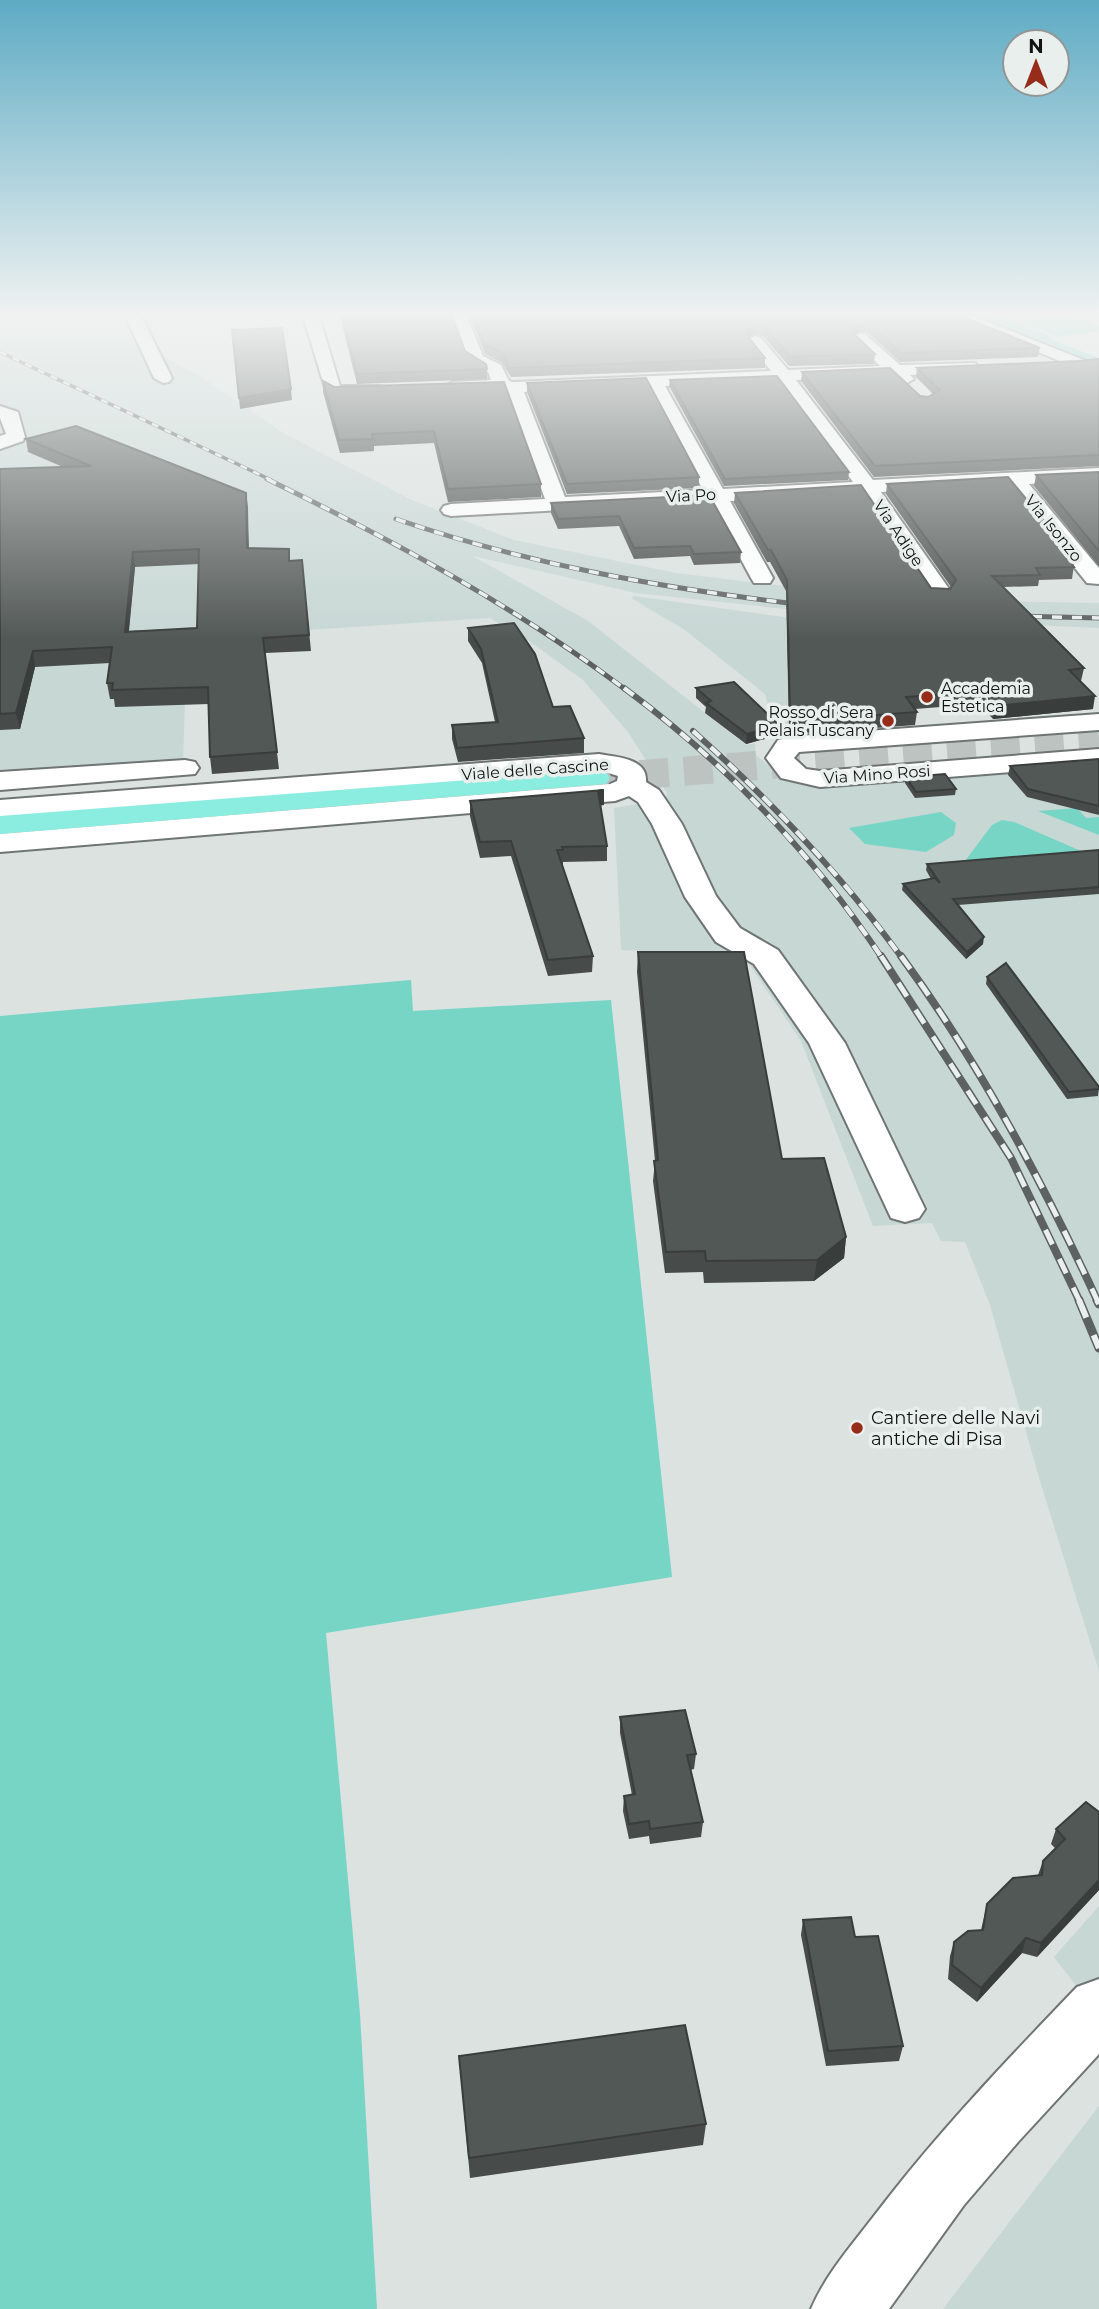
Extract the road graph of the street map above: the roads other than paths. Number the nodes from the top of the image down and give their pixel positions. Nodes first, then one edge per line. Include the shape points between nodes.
1 (13, 424) edge
2 (524, 424) edge
3 (678, 424) edge
4 (821, 424) edge
5 (0, 443) edge
6 (1099, 474) edge
7 (1014, 479) junction
8 (867, 486) junction
9 (718, 494) junction
10 (557, 504) junction
11 (451, 510) edge
12 (761, 578) dead end
13 (1095, 578) dead end
14 (940, 593) edge
15 (1099, 722) edge
16 (1099, 757) edge
17 (198, 767) dead end
18 (596, 778) tunnel mouth
19 (0, 781) edge
20 (631, 785) junction
21 (0, 809) edge
22 (0, 825) edge
23 (0, 843) edge
24 (905, 1209) dead end
25 (1099, 2009) edge
26 (846, 2309) edge

1 - 5 street via 16,437
2 - 10 street
3 - 9 street
4 - 8 street, Via Adige
6 - 7 street, Via Po
7 - 8 street, Via Po
7 - 13 street, Via Isonzo
8 - 9 street, Via Po
8 - 14 street, Via Adige
9 - 10 street, Via Po
9 - 12 street
10 - 11 street, Via Po
15 - 16 street, Via Mino Rosi via 811,742 788,746 780,758 782,766 797,776 820,779
17 - 19 street
18 - 22 main road, Viale delle Cascine
20 - 21 street, Viale delle Cascine via 632,775 625,767 599,762
20 - 23 street, Viale delle Cascine via 615,792
20 - 24 street via 649,796 701,897 728,935 766,957 827,1042
25 - 26 street via 995,2119

